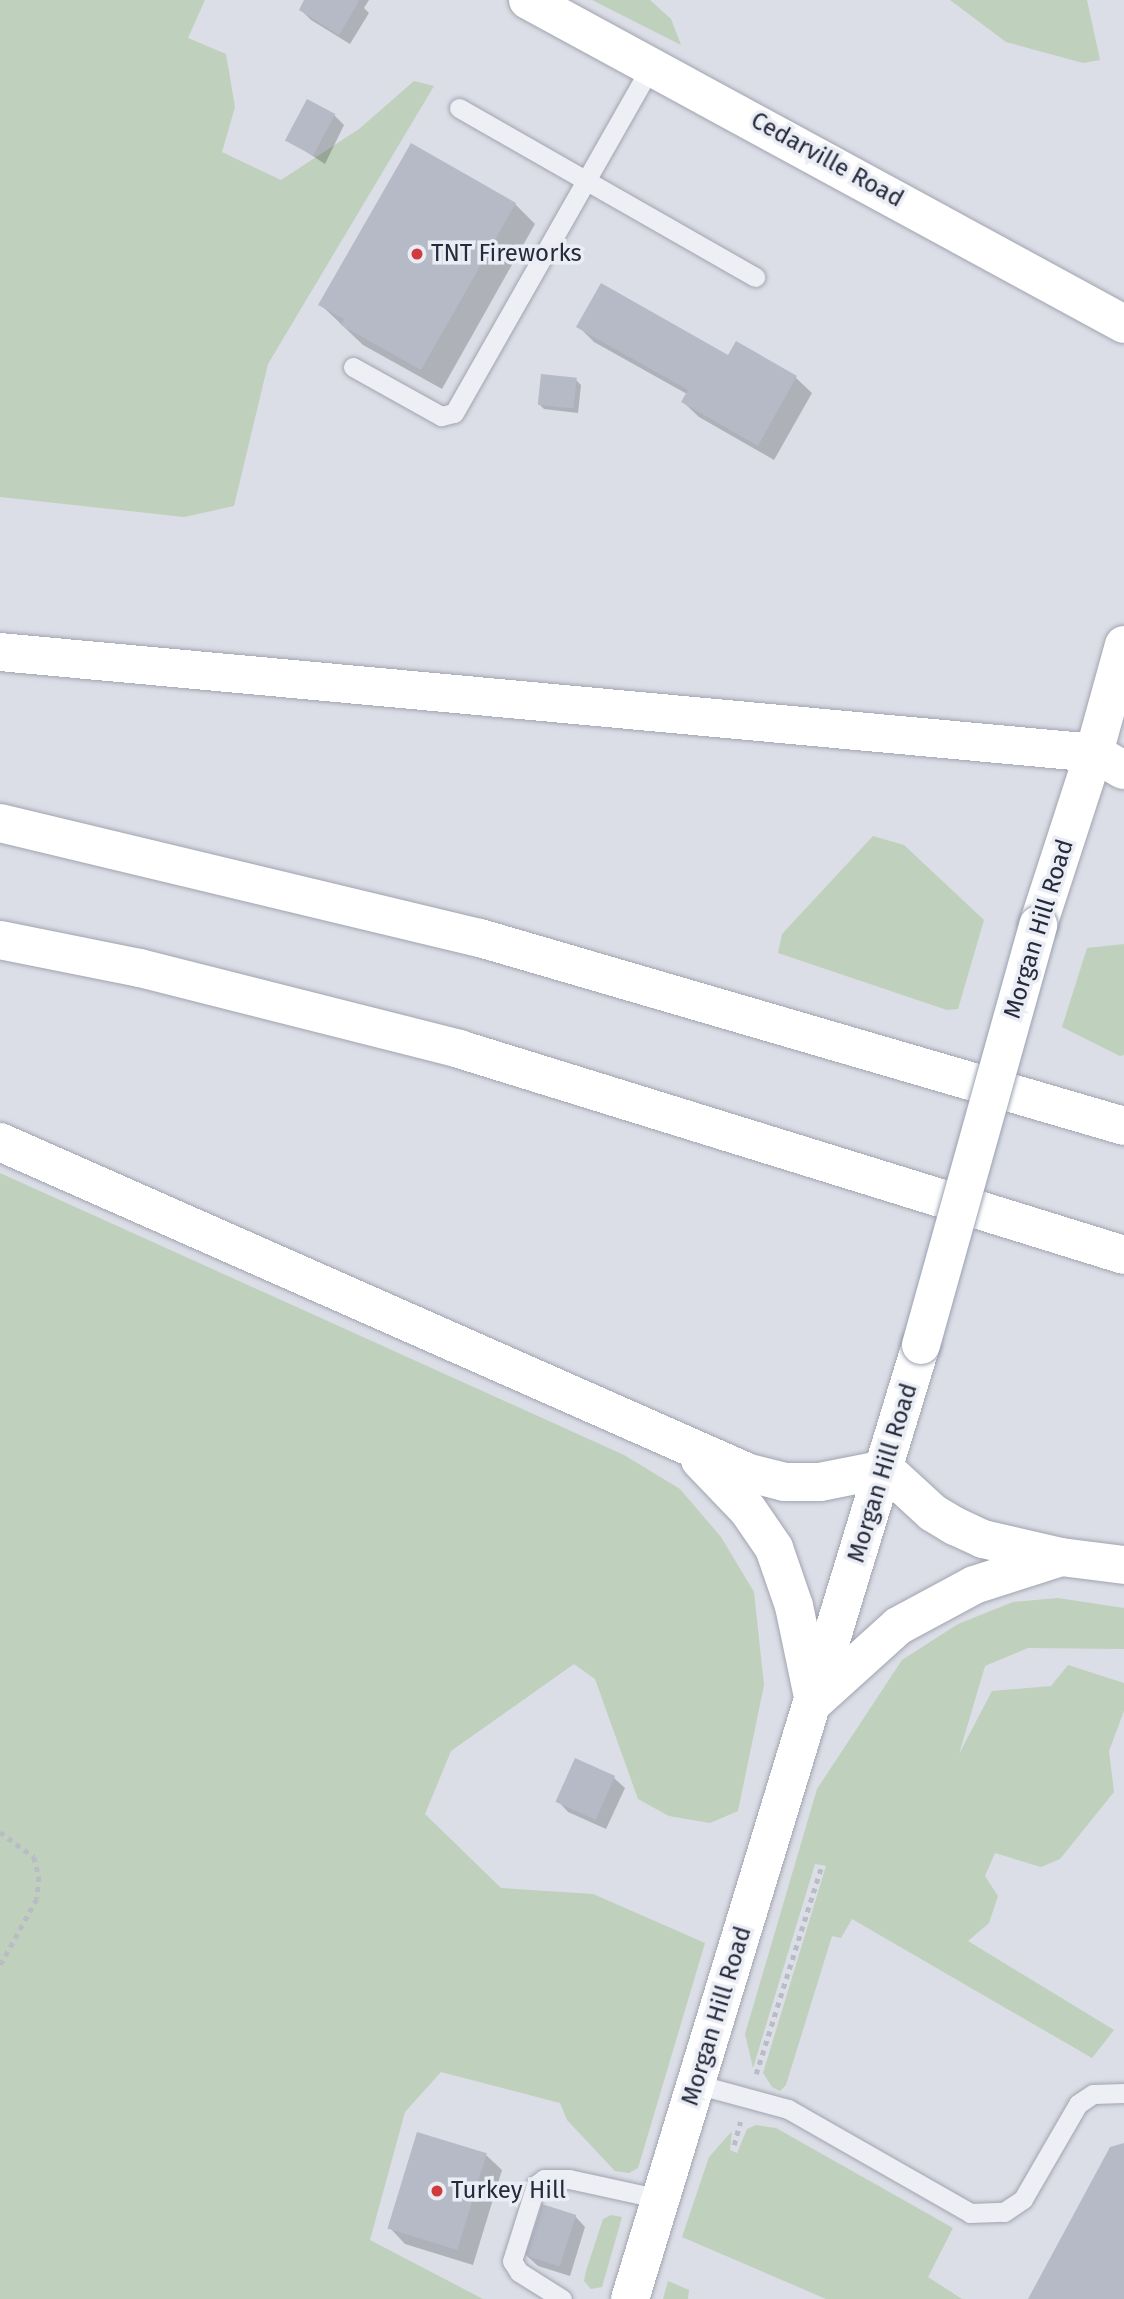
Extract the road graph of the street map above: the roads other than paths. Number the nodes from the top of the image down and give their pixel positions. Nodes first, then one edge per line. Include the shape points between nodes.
1 (528, 0) edge
2 (652, 64) junction
3 (459, 108) dead end
4 (585, 180) junction
5 (755, 277) dead end
6 (1124, 324) edge
7 (353, 367) dead end
8 (1124, 645) edge
9 (0, 652) edge
10 (1109, 761) edge
11 (0, 823) edge
12 (0, 940) edge
13 (1124, 1126) edge
14 (0, 1142) edge
15 (1124, 1255) edge
16 (673, 1440) junction
17 (885, 1469) junction
18 (1061, 1557) junction
19 (1124, 1565) edge
20 (814, 1702) junction
21 (696, 2084) junction
22 (1124, 2093) edge
23 (661, 2199) junction
24 (562, 2299) edge
25 (631, 2299) edge

1 - 2 main road, Cedarville Road
2 - 4 lane
2 - 6 main road, Cedarville Road
3 - 4 lane
4 - 5 lane
4 - 7 lane via 449,417
8 - 10 main road, Morgan Hill Road
9 - 10 main road
10 - 17 main road, Morgan Hill Road, bridge via 1038,925
11 - 13 main road via 480,938
12 - 15 main road via 140,968 459,1049
14 - 16 main road
16 - 17 main road via 750,1473 784,1482 828,1481
16 - 20 main road via 708,1466 770,1539 794,1606
17 - 18 main road via 933,1513 955,1526 983,1539
17 - 20 main road, Morgan Hill Road
18 - 19 main road
18 - 20 main road via 974,1585 909,1619
20 - 21 main road, Morgan Hill Road
21 - 22 lane via 788,2109 970,2213 1004,2212 1023,2199 1078,2105 1094,2094
21 - 23 main road, Morgan Hill Road
23 - 24 lane via 569,2179 544,2179 536,2185 512,2261 519,2272
23 - 25 main road, Morgan Hill Road

